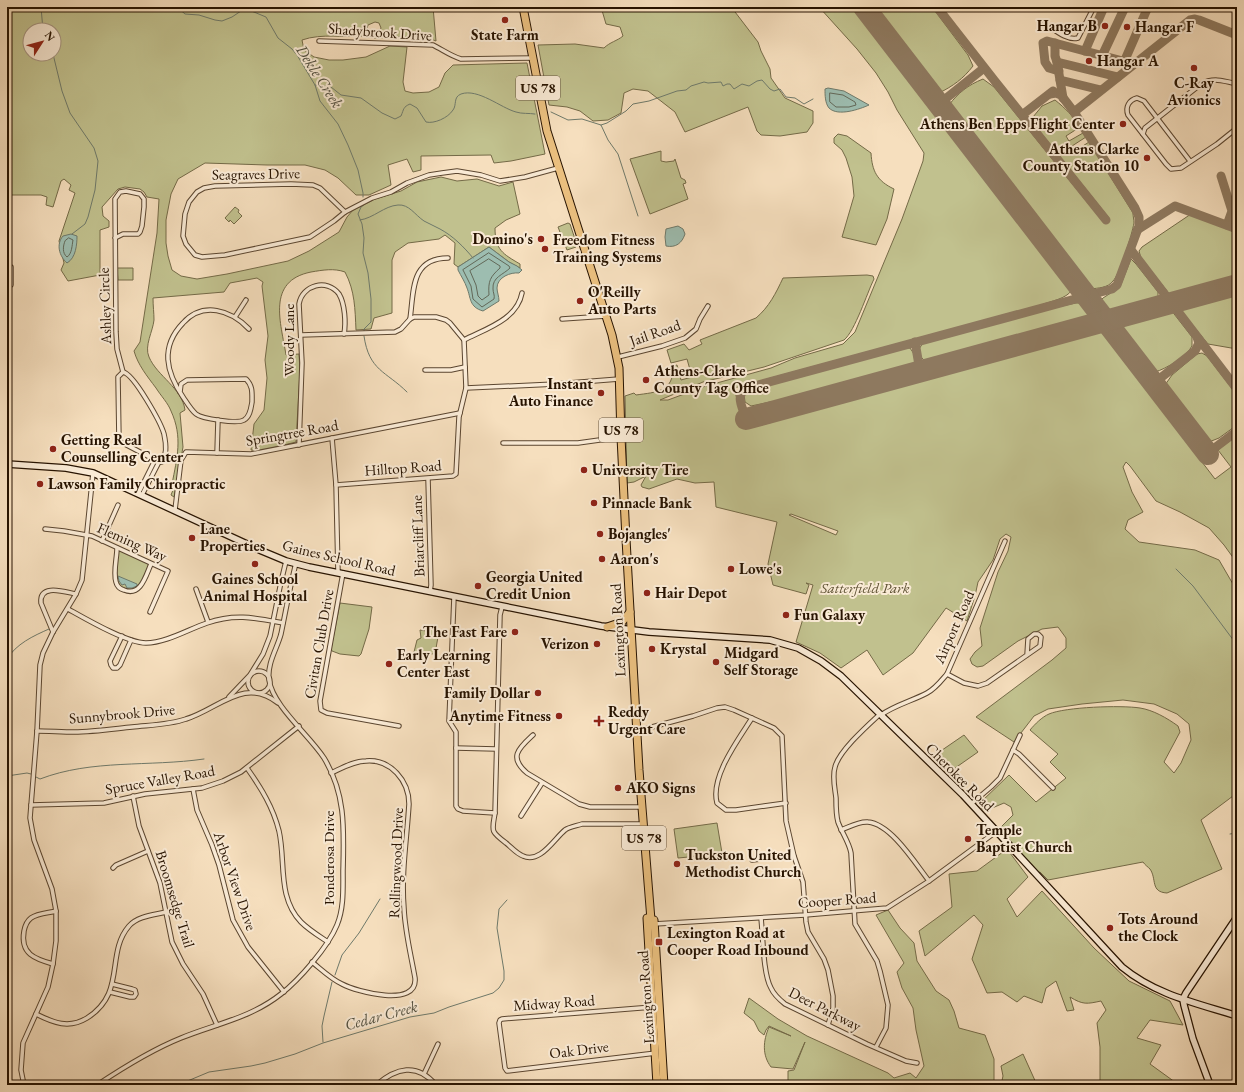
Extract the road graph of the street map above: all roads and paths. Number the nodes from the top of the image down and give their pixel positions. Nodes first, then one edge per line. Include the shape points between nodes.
1 (523, 7) edge
2 (1094, 7) edge
3 (1044, 23) dead end
4 (319, 41) dead end
5 (533, 58) junction
6 (1237, 84) edge
7 (1157, 118) junction
8 (1237, 128) edge
9 (1143, 135) junction
10 (1190, 161) junction
11 (558, 168) junction
12 (345, 212) junction
13 (115, 238) junction
14 (448, 258) dead end
15 (11, 267) dead end
16 (7, 288) edge
17 (522, 293) dead end
18 (246, 300) dead end
19 (708, 306) dead end
20 (606, 316) junction
21 (235, 317) junction
22 (410, 319) junction
23 (562, 319) dead end
24 (249, 329) dead end
25 (344, 334) junction
26 (301, 335) junction
27 (464, 340) junction
28 (617, 354) junction
29 (465, 367) junction
30 (425, 370) dead end
31 (123, 372) junction
32 (619, 379) junction
33 (466, 388) junction
34 (180, 392) junction
35 (460, 413) junction
36 (218, 420) junction
37 (621, 437) junction
38 (332, 438) junction
39 (503, 443) dead end
40 (299, 445) junction
41 (217, 453) junction
42 (155, 460) junction
43 (159, 462) junction
44 (7, 464) edge
45 (92, 473) junction
46 (428, 479) junction
47 (336, 485) junction
48 (140, 494) junction
49 (118, 505) dead end
50 (175, 510) junction
51 (45, 530) dead end
52 (86, 534) junction
53 (102, 541) junction
54 (1005, 541) dead end
55 (117, 548) junction
56 (286, 560) junction
57 (296, 563) junction
58 (152, 564) junction
59 (341, 573) junction
60 (196, 589) dead end
61 (430, 592) junction
62 (76, 594) junction
63 (454, 597) junction
64 (502, 606) junction
65 (68, 609) junction
66 (150, 612) dead end
67 (630, 612) junction
68 (273, 621) junction
69 (208, 622) junction
70 (283, 623) junction
71 (607, 627) junction
72 (632, 630) junction
73 (53, 632) junction
74 (122, 636) junction
75 (131, 640) junction
76 (1027, 655) junction
77 (947, 674) junction
78 (250, 675) junction
79 (269, 680) junction
80 (257, 692) junction
81 (228, 698) junction
82 (281, 705) junction
83 (881, 714) junction
84 (752, 718) junction
85 (299, 726) junction
86 (400, 726) dead end
87 (637, 730) junction
88 (37, 731) junction
89 (533, 735) dead end
90 (1020, 735) dead end
91 (456, 748) junction
92 (496, 750) junction
93 (1013, 750) junction
94 (248, 768) junction
95 (331, 773) junction
96 (542, 783) junction
97 (1053, 788) dead end
98 (193, 789) junction
99 (134, 796) junction
100 (786, 803) junction
101 (970, 804) junction
102 (31, 805) junction
103 (642, 807) junction
104 (495, 812) junction
105 (522, 816) dead end
106 (643, 824) junction
107 (841, 830) junction
108 (997, 831) junction
109 (148, 851) junction
110 (794, 856) junction
111 (752, 860) dead end
112 (112, 868) dead end
113 (929, 881) junction
114 (650, 908) junction
115 (56, 911) junction
116 (854, 911) junction
117 (166, 912) junction
118 (805, 915) junction
119 (1237, 917) edge
120 (761, 918) junction
121 (654, 924) junction
122 (648, 930) junction
123 (655, 935) junction
124 (328, 942) junction
125 (312, 962) junction
126 (53, 964) junction
127 (112, 984) junction
128 (110, 992) junction
129 (284, 992) junction
130 (1183, 999) junction
131 (656, 1007) junction
132 (36, 1014) junction
133 (1237, 1016) edge
134 (217, 1025) junction
135 (828, 1025) junction
136 (438, 1044) dead end
137 (876, 1048) junction
138 (656, 1053) junction
139 (917, 1063) dead end
140 (506, 1070) joint
141 (424, 1074) junction
142 (24, 1085) edge
143 (97, 1085) edge
144 (376, 1085) edge
145 (436, 1085) edge
146 (657, 1085) edge
147 (664, 1085) edge
148 (1210, 1085) edge

1 - 5 highway, US 78
2 - 3 street via 1078,38 1068,38
4 - 5 street, Shadybrook Drive via 433,46 461,60
5 - 11 highway, US 78 via 543,116
6 - 7 street via 1219,80 1204,82
7 - 9 street via 1144,128
7 - 9 street via 1140,98 1129,102 1126,109 1128,115
7 - 10 street
8 - 10 street
9 - 10 street via 1171,169 1180,168
11 - 12 street, Seagraves Drive via 500,181 457,171 442,173 407,183
11 - 20 highway, US 78
12 - 12 street, Seagraves Drive via 310,237 225,255 195,255 183,236 189,202 197,192 210,186 313,185 320,188
13 - 13 street, Ashley Circle via 117,195 126,191 140,194 144,199 140,232 123,234
13 - 31 street, Ashley Circle via 116,332
14 - 22 street via 431,261 418,274 413,289
15 - 16 street via 11,285
17 - 27 street via 509,316
18 - 21 street
19 - 28 street, Jail Road via 696,329 685,338 662,346
20 - 23 street
20 - 28 highway, US 78
21 - 24 street
21 - 34 street via 210,309 193,314 181,325 170,342 167,354 170,374
22 - 25 street via 402,329 395,332
22 - 27 street via 431,316 446,320
25 - 26 street
25 - 26 street, Woody Lane via 339,294 333,288 319,285 305,291 300,297
26 - 40 street, Woody Lane
27 - 29 street, Hilltop Road
28 - 32 highway, Lexington Road / US 78
29 - 30 street
29 - 33 street, Hilltop Road
31 - 42 street, Ashley Circle via 118,377 119,442
31 - 43 street via 138,386 161,426 166,444 164,459
32 - 33 street
32 - 37 highway, Lexington Road / US 78
33 - 35 street, Hilltop Road
34 - 36 street via 197,415
34 - 36 street via 181,384 187,380 246,379 252,389 251,408 247,418 242,421
35 - 38 street, Springtree Road
35 - 46 street, Hilltop Road via 456,474
36 - 41 street
37 - 39 street via 578,443
37 - 67 highway, Lexington Road / US 78
38 - 40 street, Springtree Road
38 - 47 street
40 - 41 street, Springtree Road via 251,454
41 - 50 street, Springtree Road via 188,451 184,455 181,460
42 - 43 street, Ashley Circle
42 - 48 street
43 - 48 street
44 - 45 main road, Gaines School Road via 66,468
45 - 48 main road, Gaines School Road
45 - 52 street
46 - 47 street, Hilltop Road
46 - 61 street, Briarcliff Lane
47 - 59 street
48 - 50 main road, Gaines School Road
49 - 53 street
50 - 56 main road, Gaines School Road
51 - 52 street, Fleming Way
52 - 53 street, Fleming Way
52 - 62 street via 83,575
53 - 55 street, Fleming Way
54 - 77 street, Airport Road
55 - 58 street, Fleming Way
55 - 58 street via 116,584 125,591 141,587
56 - 57 main road, Gaines School Road
56 - 68 street
57 - 59 main road, Gaines School Road
57 - 70 street
58 - 66 street, Fleming Way via 168,571
59 - 61 main road, Gaines School Road
59 - 86 street, Civitan Club Drive via 320,707 327,712
60 - 69 street
61 - 63 main road, Gaines School Road
62 - 65 street
62 - 73 street via 54,590 43,595 41,603
63 - 64 main road, Gaines School Road
63 - 91 street via 449,721 456,732
64 - 71 main road, Gaines School Road
64 - 92 street
65 - 73 street
65 - 74 street
67 - 71 highway via 622,622
67 - 72 highway, Lexington Road / US 78
68 - 69 street via 240,616
68 - 70 street
68 - 78 street via 263,654
69 - 75 street via 159,642
70 - 79 street via 270,667
71 - 72 main road, Gaines School Road
72 - 83 main road, Cherokee Road via 759,639 788,645 821,661
72 - 87 highway, Lexington Road / US 78
73 - 88 street via 40,665
74 - 75 street
74 - 75 street via 110,661 113,668 120,666
76 - 76 street via 1040,646 1042,641 1038,634 1034,634 1028,640
76 - 77 street via 987,683 978,686 964,683
77 - 83 street, Airport Road via 934,689
78 - 79 street via 256,671 263,672
78 - 80 street via 248,685
78 - 81 street, Sunnybrook Drive
79 - 80 street via 266,690
79 - 82 street, Ponderosa Drive
80 - 81 street, Sunnybrook Drive via 242,693
80 - 82 street, Ponderosa Drive
81 - 88 street, Sunnybrook Drive via 196,716 167,724 74,732
82 - 85 street, Ponderosa Drive
83 - 101 main road, Cherokee Road
83 - 107 street, Airport Road via 857,736 835,767 838,821
84 - 87 street via 734,710 721,708
84 - 100 street via 774,728 782,736
84 - 100 street via 723,768 716,792 716,803 726,810
85 - 94 street, Spruce Valley Road
85 - 95 street, Ponderosa Drive via 321,754
87 - 103 highway, Lexington Road / US 78
88 - 102 street
89 - 96 street via 520,746 517,762
90 - 93 street
91 - 92 street
91 - 104 street via 456,806 463,811
92 - 104 street
93 - 97 street
93 - 101 street via 1000,778
94 - 98 street, Spruce Valley Road via 223,781
94 - 124 street via 266,797 277,824 289,904 301,922
95 - 124 street, Ponderosa Drive via 340,800 344,831 341,911
95 - 125 street, Rollingwood Drive via 353,763 374,761 392,768 406,784 410,804 404,907 415,984 404,993 368,994 342,984
96 - 103 street via 579,804
96 - 105 street
98 - 99 street, Spruce Valley Road
98 - 129 street, Arbor View Drive via 197,810 218,860 233,920 248,947
99 - 102 street, Spruce Valley Road via 104,803
99 - 109 street, Broomsedge Trail via 138,821
100 - 110 street via 786,821
101 - 108 main road, Cherokee Road
102 - 115 street via 32,831 52,889
103 - 106 highway, Lexington Road / US 78
104 - 106 street via 492,829 495,835 522,856 527,857 539,855 566,829 574,826
106 - 114 highway, Lexington Road / US 78
107 - 113 street via 867,822 883,827 902,846
107 - 116 street, Airport Road via 849,843 851,853
108 - 113 street, Cooper Road
108 - 130 main road, Cherokee Road via 1122,967 1143,983
109 - 112 street
109 - 117 street, Broomsedge Trail via 160,883
110 - 111 street
110 - 118 street via 803,882
113 - 116 street, Cooper Road via 887,908
114 - 121 highway, Lexington Road / US 78
114 - 122 highway, Lexington Road / US 78 via 647,914
115 - 126 street
115 - 126 street via 32,918 26,926 23,939 30,956
116 - 118 street, Cooper Road
116 - 137 street, Airport Road via 855,924 877,961 888,1005 886,1028
117 - 127 street via 144,917 130,925 119,946
117 - 134 street, Broomsedge Trail via 174,945 203,994
118 - 120 street, Cooper Road
118 - 135 street via 808,932 828,970 833,1008
119 - 130 main road
120 - 121 street, Cooper Road
120 - 135 street, Deer Parkway via 766,978 771,989 785,1004
121 - 123 highway, Lexington Road / US 78
122 - 123 highway
122 - 131 highway, Lexington Road / US 78
123 - 131 highway, Lexington Road / US 78
124 - 125 street, Ponderosa Drive
125 - 129 street, Ponderosa Drive
126 - 132 street via 48,986
127 - 128 street
127 - 128 street via 135,990 136,994 130,997
128 - 132 street via 98,1009 74,1024 55,1023
129 - 134 street, Ponderosa Drive via 253,1012
130 - 133 main road, Cherokee Road
130 - 148 main road via 1193,1039
131 - 138 highway, Lexington Road / US 78
131 - 140 street, Midway Road via 501,1020 499,1023
131 - 147 highway, Lexington Road / US 78
132 - 142 street via 22,1047 21,1070
134 - 143 street, Ponderosa Drive via 159,1047
135 - 137 street, Deer Parkway
136 - 141 street
137 - 139 street, Deer Parkway
138 - 140 street, Oak Drive
138 - 146 highway, Lexington Road / US 78
141 - 144 street via 412,1070 399,1071
141 - 145 street

